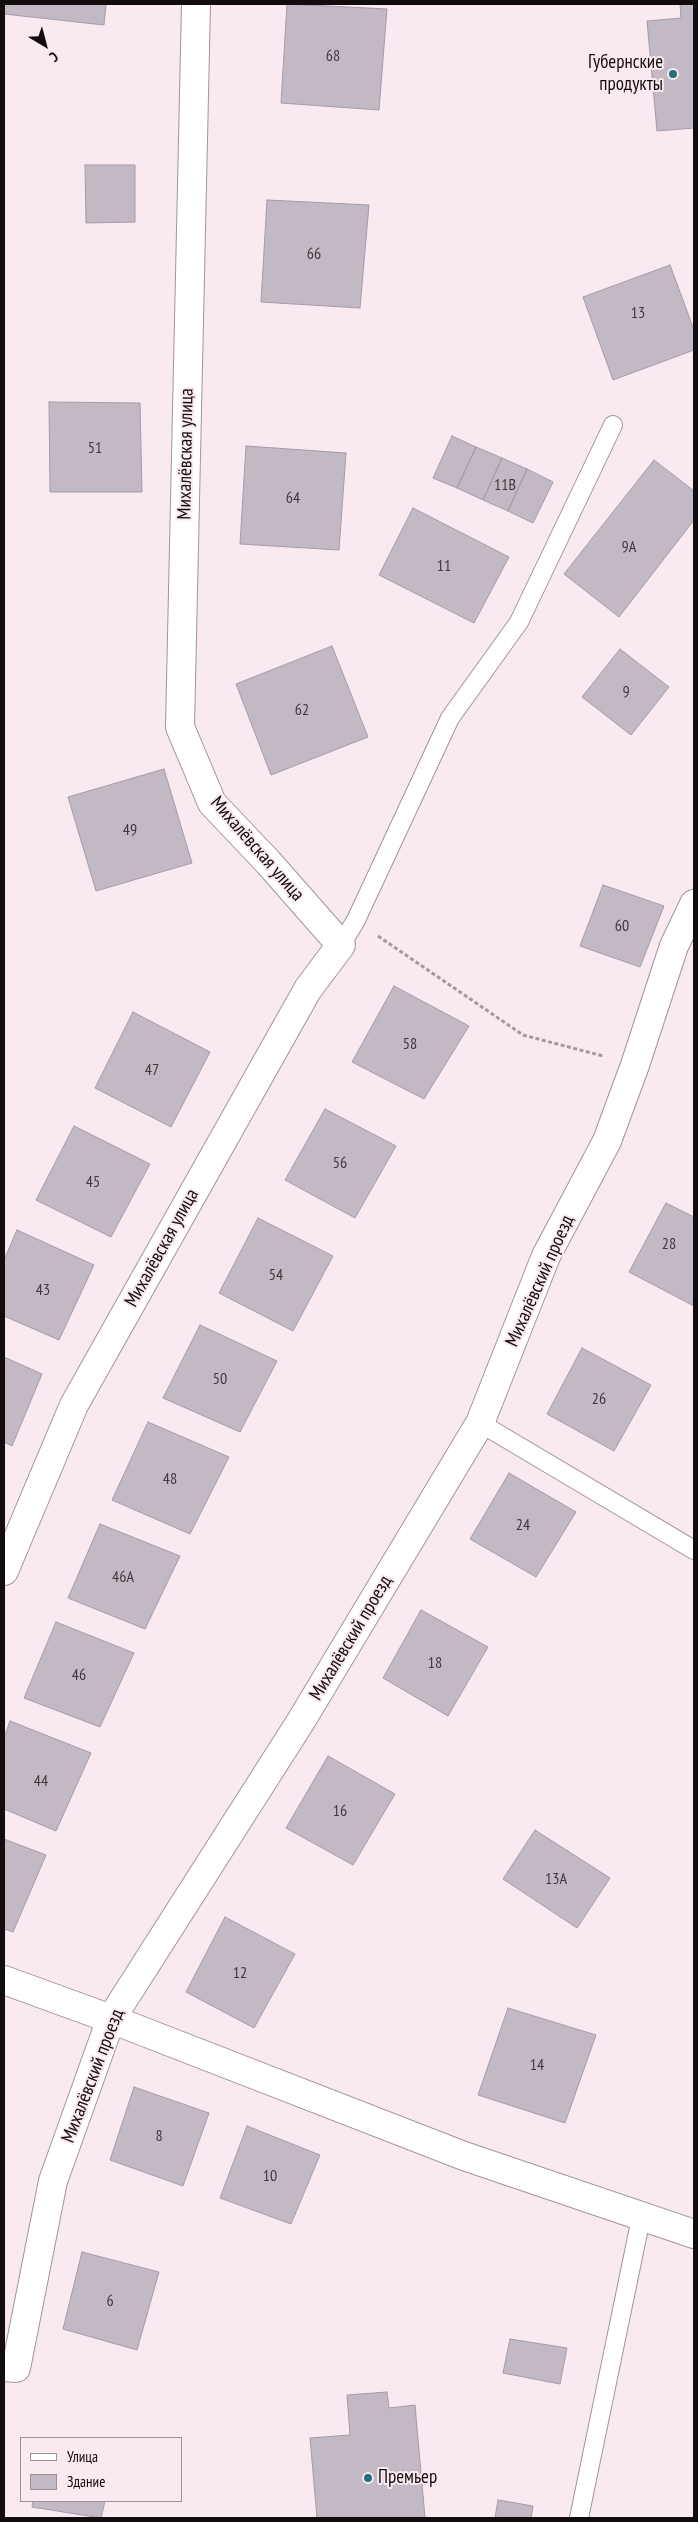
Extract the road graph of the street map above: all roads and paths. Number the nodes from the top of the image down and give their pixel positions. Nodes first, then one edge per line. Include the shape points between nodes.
1 (196, 4) edge
2 (613, 425) dead end
3 (694, 904) edge
4 (356, 920) junction
5 (341, 945) junction
6 (635, 1065) junction
7 (480, 1423) junction
8 (694, 1550) edge
9 (4, 1571) edge
10 (4, 1980) edge
11 (111, 2019) junction
12 (641, 2218) junction
13 (694, 2234) edge
14 (10, 2367) edge
15 (578, 2518) edge

1 - 5 street, Михалёвская улица via 180,727 212,803
2 - 4 lane via 519,622 450,718
3 - 6 street, Михалёвский проезд via 674,946
4 - 5 lane
4 - 6 path via 523,1035
5 - 9 street, Михалёвская улица via 308,989 74,1405
6 - 7 street, Михалёвский проезд via 607,1141 546,1256
7 - 8 lane
7 - 11 street, Михалёвский проезд via 301,1721
10 - 11 street
11 - 12 street via 464,2156
11 - 14 street, Михалёвский проезд via 53,2181
12 - 13 street
12 - 15 lane

